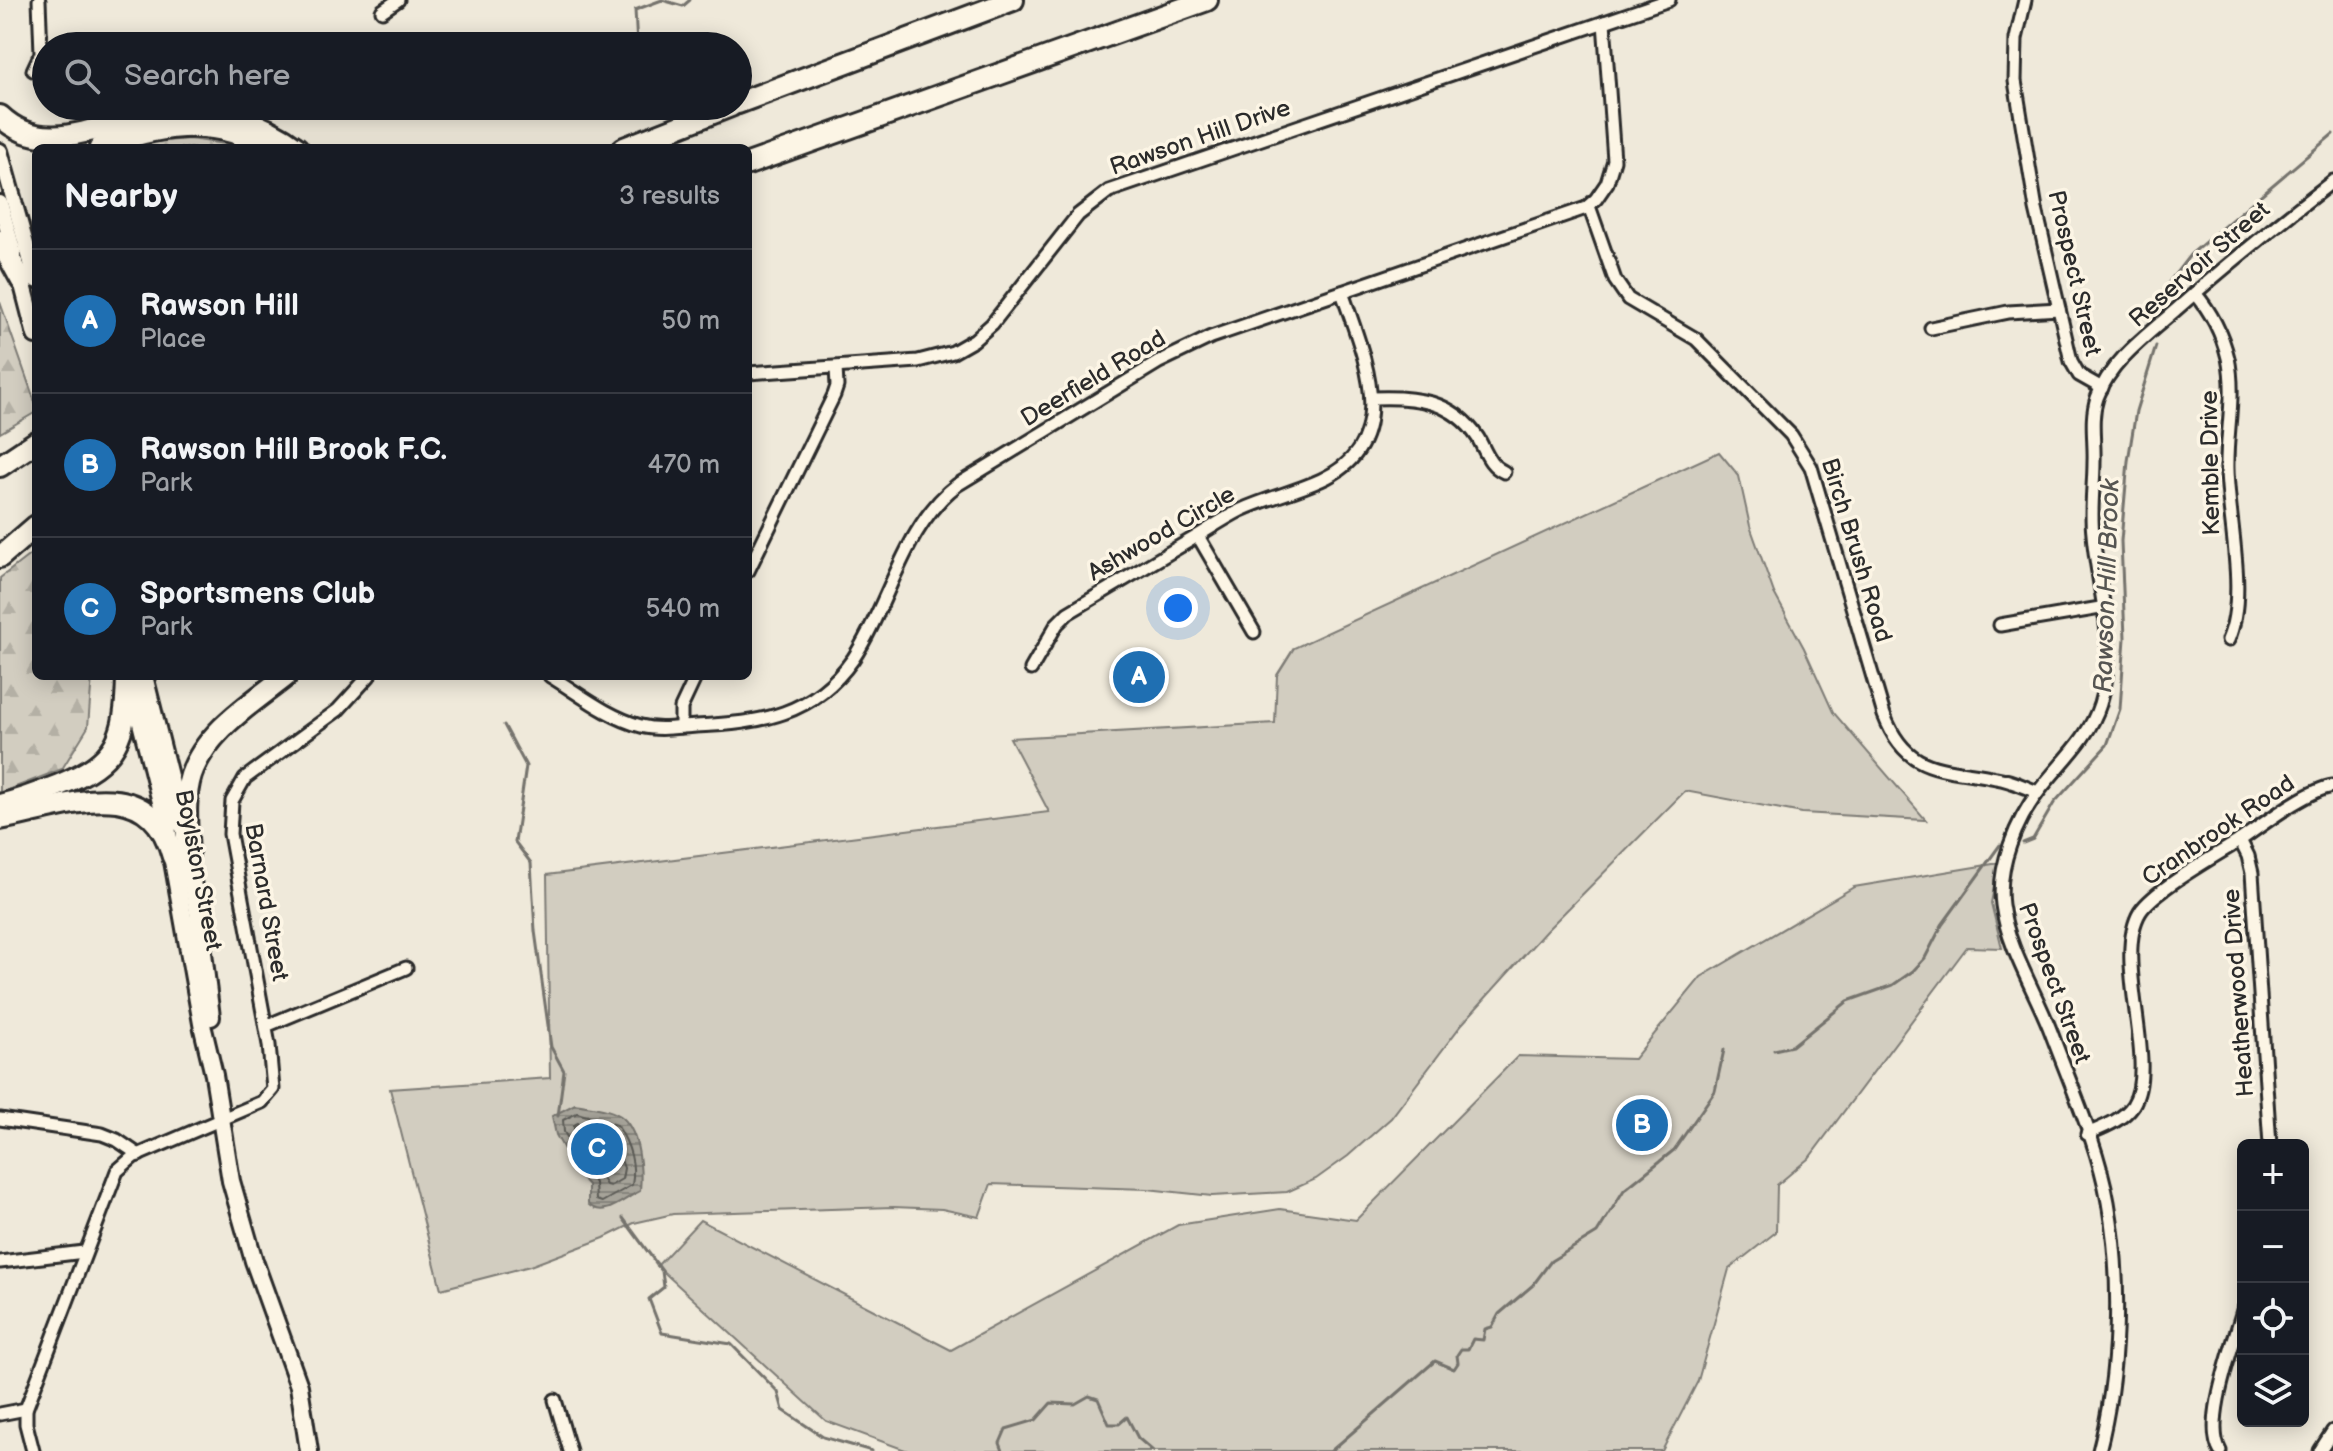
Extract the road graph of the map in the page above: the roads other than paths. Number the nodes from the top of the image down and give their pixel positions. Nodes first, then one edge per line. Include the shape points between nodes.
1 (39, 0) edge
2 (398, 0) edge
3 (1013, 0) edge
4 (1207, 0) edge
5 (1669, 0) edge
6 (2025, 0) edge
7 (382, 11) dead end
8 (1604, 22) junction
9 (40, 32) edge
10 (752, 98) edge
11 (0, 116) edge
12 (129, 120) edge
13 (241, 120) edge
14 (695, 120) edge
15 (112, 144) edge
16 (255, 144) edge
17 (290, 144) edge
18 (634, 144) edge
19 (0, 151) edge
20 (752, 163) edge
21 (2333, 181) edge
22 (0, 203) edge
23 (1589, 206) junction
24 (0, 241) edge
25 (29, 281) edge
26 (1342, 292) junction
27 (2195, 293) junction
28 (2059, 309) junction
29 (32, 320) edge
30 (1931, 328) dead end
31 (836, 368) junction
32 (752, 373) edge
33 (2102, 388) junction
34 (1372, 398) junction
35 (32, 445) edge
36 (0, 466) edge
37 (1504, 472) dead end
38 (32, 522) edge
39 (32, 529) edge
40 (1198, 536) junction
41 (0, 542) edge
42 (0, 557) edge
43 (752, 563) edge
44 (2106, 607) junction
45 (2000, 625) dead end
46 (1254, 632) dead end
47 (2228, 640) dead end
48 (1031, 669) dead end
49 (128, 680) edge
50 (129, 680) edge
51 (145, 680) edge
52 (281, 680) edge
53 (365, 680) edge
54 (557, 680) edge
55 (694, 680) edge
56 (681, 727) junction
57 (2333, 786) edge
58 (2038, 792) junction
59 (0, 805) edge
60 (0, 819) edge
61 (2240, 840) junction
62 (180, 857) junction
63 (406, 968) dead end
64 (266, 1026) junction
65 (0, 1119) edge
66 (221, 1121) junction
67 (2087, 1134) junction
68 (2270, 1139) edge
69 (139, 1155) junction
70 (84, 1252) junction
71 (0, 1262) edge
72 (2237, 1332) edge
73 (555, 1400) dead end
74 (26, 1409) junction
75 (0, 1414) edge
76 (2333, 1431) edge
77 (33, 1451) edge
78 (309, 1451) edge
79 (570, 1451) edge
80 (2099, 1451) edge
81 (2220, 1451) edge
82 (2320, 1451) edge

1 - 9 street
2 - 7 street
3 - 10 highway
4 - 20 highway
5 - 8 street, Rawson Hill Drive
6 - 28 street, Prospect Street via 2016,39 2015,81
8 - 23 street via 1614,160 1607,183
8 - 31 street, Rawson Hill Drive via 1114,189 1078,215 974,340 930,359
11 - 12 highway via 23,133 46,138
13 - 17 highway
14 - 18 highway
15 - 16 highway via 191,127 235,134
19 - 25 main road
21 - 27 street, Reservoir Street
22 - 25 main road
23 - 26 street, Deerfield Road
23 - 58 street, Birch Brush Road via 1622,292 1701,343 1803,451 1884,715 1897,742 1908,754 1945,771 1993,777
24 - 25 highway
25 - 29 main road
26 - 34 street, Ashwood Circle
26 - 56 street, Deerfield Road via 1179,351 957,485 919,529 859,650 839,677 811,701 783,715
27 - 33 street, Reservoir Street via 2135,347
27 - 47 street, Kemble Drive via 2214,318 2230,371 2227,467 2237,609
28 - 30 street via 2008,312
28 - 33 street, Prospect Street via 2073,367
31 - 32 street, Rawson Hill Drive
31 - 43 street via 834,395
33 - 44 street, Prospect Street via 2093,419 2092,521
34 - 37 street via 1417,398 1443,407 1466,423 1493,465
34 - 40 street, Ashwood Circle via 1364,440 1341,469 1239,511
35 - 36 highway
38 - 41 highway
39 - 42 highway
40 - 46 street
40 - 48 street, Ashwood Circle via 1068,613
44 - 45 street
44 - 58 street, Prospect Street via 2109,658 2099,708 2072,753
49 - 59 highway via 123,729 98,766 34,796
50 - 62 main road, Boylston Street
51 - 62 main road, Boylston Street via 170,774
52 - 62 highway via 225,724 200,757 188,790
53 - 64 street, Barnard Street via 338,710 245,778 232,801 230,834
54 - 56 street, Deerfield Road via 624,721
55 - 56 street via 681,708
57 - 61 street, Cranbrook Road via 2316,791
58 - 67 street, Prospect Street via 2009,850 2001,901
60 - 62 highway via 94,799 116,800 159,824
61 - 67 street, Cranbrook Road via 2140,912 2132,956 2138,1094 2125,1114
61 - 68 street, Heatherwood Drive via 2252,873
62 - 66 main road, Boylston Street via 209,998
63 - 64 street
64 - 66 street, Barnard Street via 273,1089 262,1102
65 - 69 street via 102,1134
66 - 69 street
66 - 78 main road, Boylston Street via 240,1215 299,1386
67 - 80 street, Prospect Street via 2108,1201 2114,1262 2113,1385
69 - 70 street via 117,1171
70 - 71 street
70 - 74 street
72 - 81 street via 2214,1417
73 - 79 street
74 - 75 street
74 - 77 street
76 - 82 street

